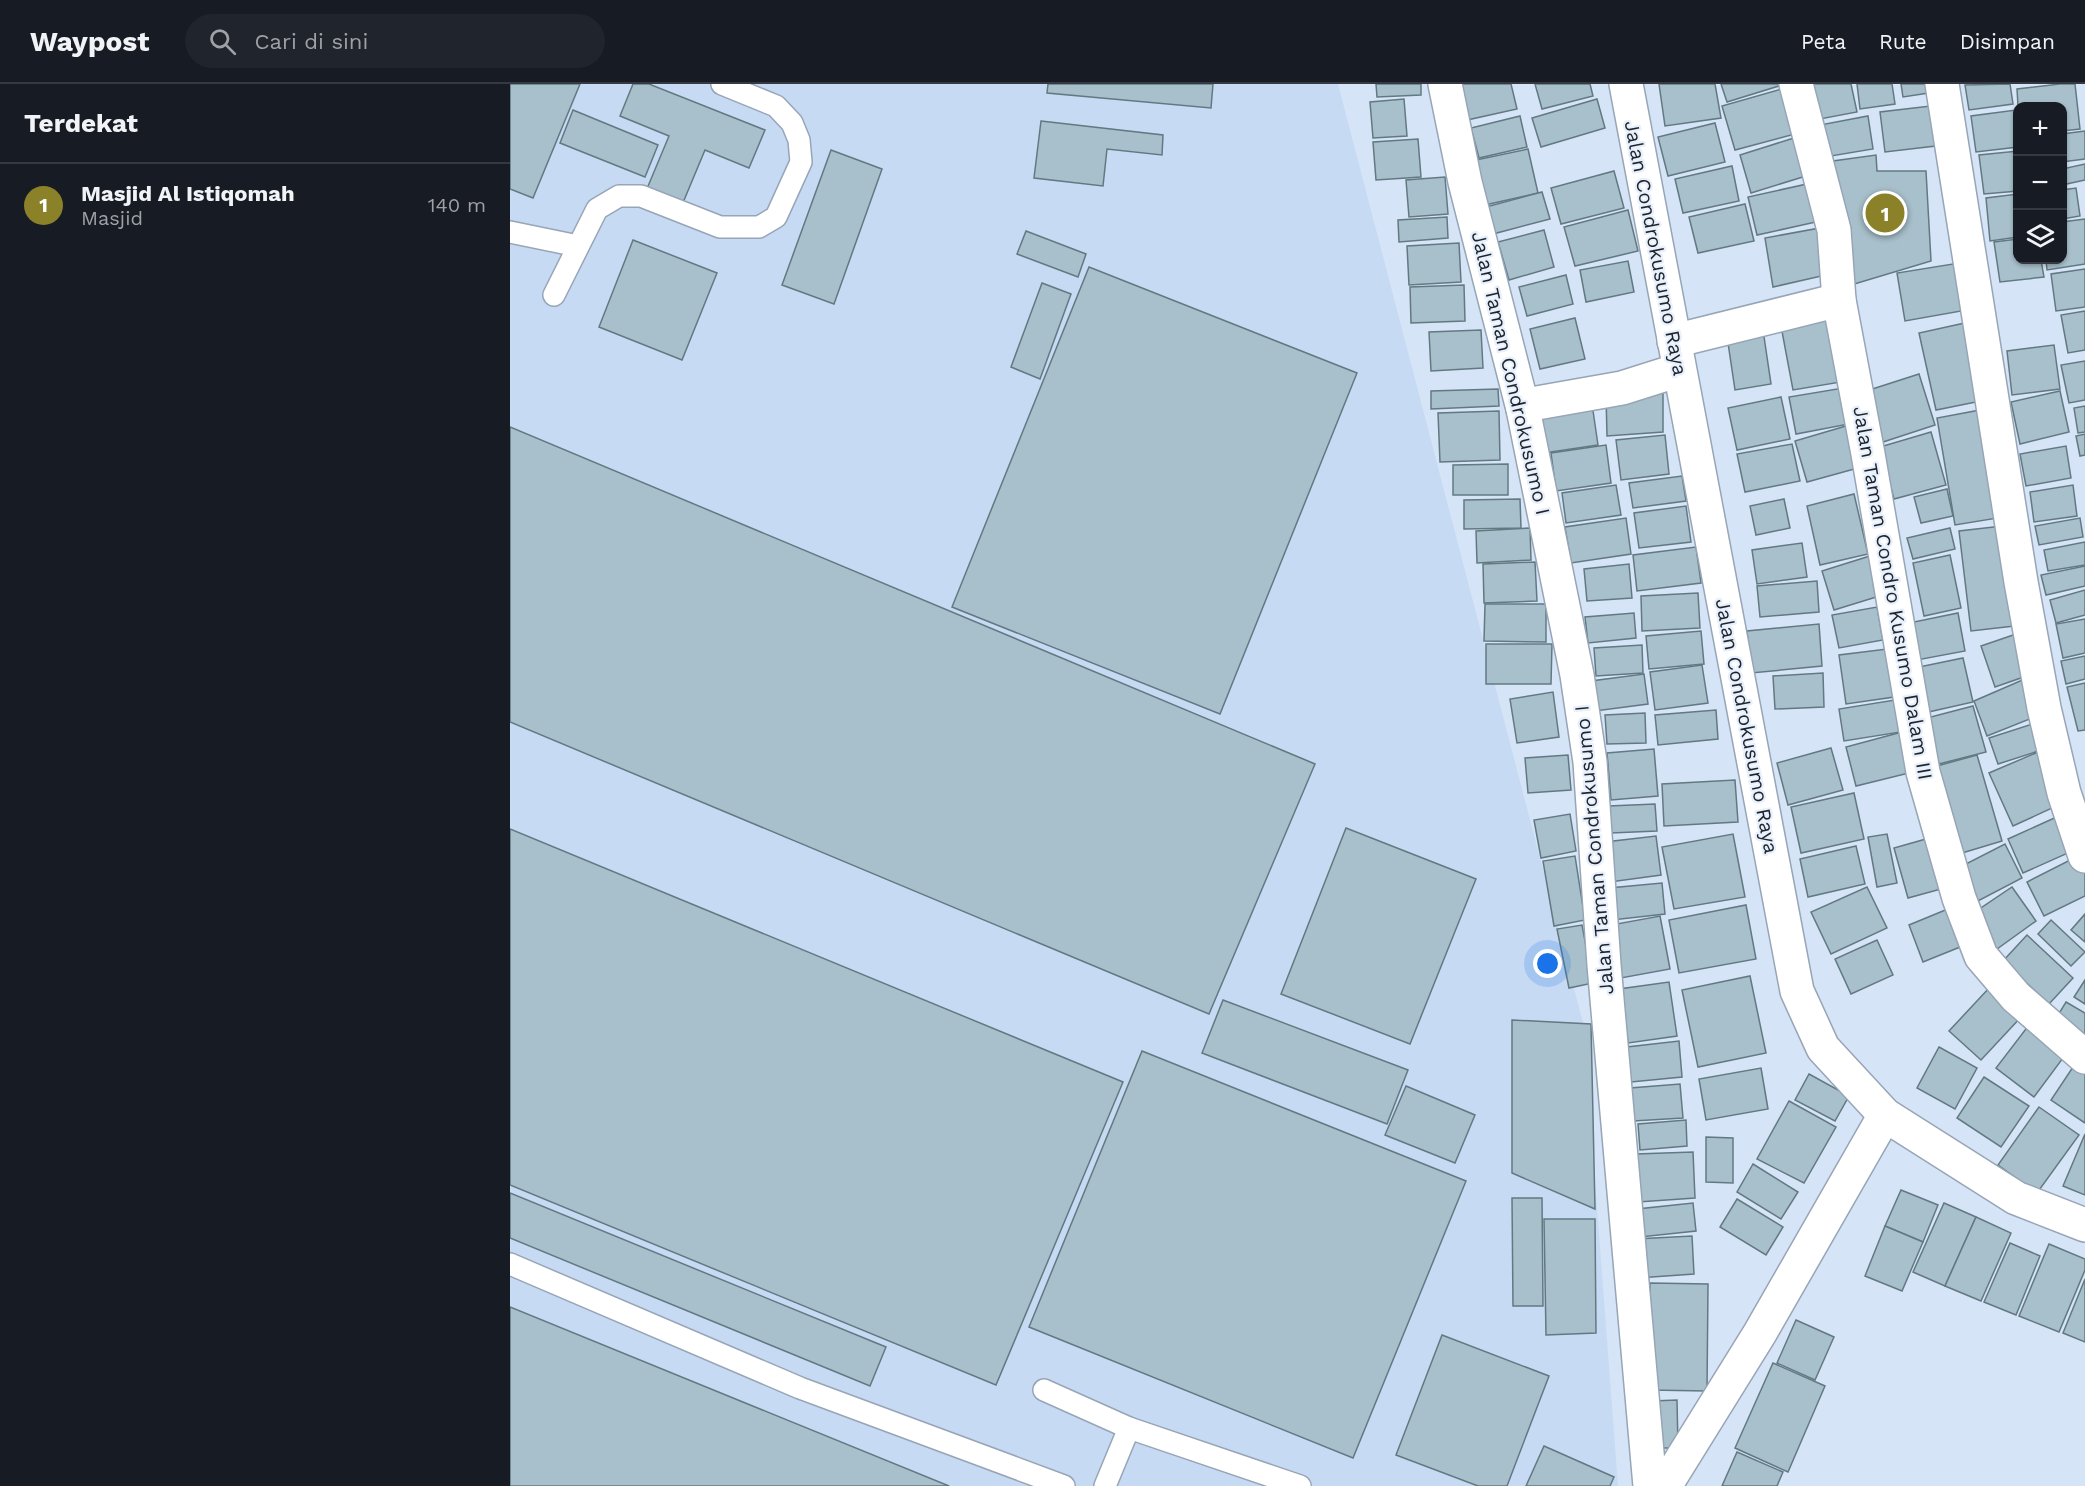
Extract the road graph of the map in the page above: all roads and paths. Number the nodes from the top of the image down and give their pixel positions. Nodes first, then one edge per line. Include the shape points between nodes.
1 (722, 84) edge
2 (1445, 84) edge
3 (1626, 84) edge
4 (1796, 84) edge
5 (1942, 84) edge
6 (510, 232) edge
7 (578, 246) junction
8 (554, 295) dead end
9 (1839, 300) junction
10 (1676, 355) junction
11 (1524, 409) junction
12 (2085, 856) edge
13 (2085, 1057) edge
14 (1885, 1115) junction
15 (2085, 1225) edge
16 (510, 1264) edge
17 (1044, 1390) dead end
18 (1130, 1428) junction
19 (1064, 1486) edge
20 (1105, 1486) edge
21 (1299, 1486) edge
22 (1650, 1486) edge
23 (1665, 1486) edge

1 - 7 lane via 776,106 792,123 799,140 801,162 776,217 759,227 720,227 641,196 619,196 597,209
2 - 11 street, Jalan Taman Condrokusumo I via 1465,183
3 - 10 street, Jalan Condrokusumo Raya
4 - 9 street, Jalan Taman Condro Kusumo Dalam III via 1834,230
5 - 12 street via 2044,708 2064,793
6 - 7 lane
7 - 8 lane
9 - 10 street
9 - 13 street, Jalan Taman Condro Kusumo Dalam III via 1923,772 1959,898 1981,956 2016,997
10 - 11 street via 1622,388 1537,403
10 - 14 street, Jalan Condrokusumo Raya via 1797,992 1823,1048
11 - 22 street, Jalan Taman Condrokusumo I via 1577,675 1590,762
14 - 15 street, Jalan Condrokusumo Raya via 2016,1198
14 - 23 street via 1760,1333
16 - 19 lane via 800,1388
17 - 18 lane
18 - 20 lane
18 - 21 lane

